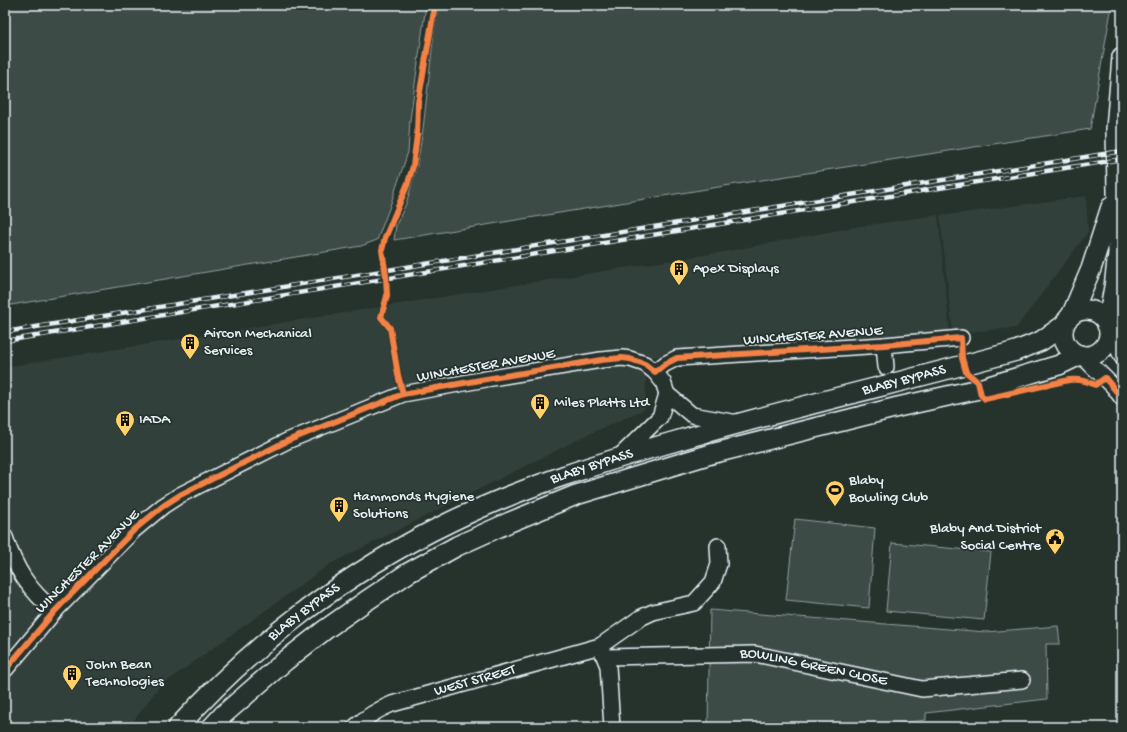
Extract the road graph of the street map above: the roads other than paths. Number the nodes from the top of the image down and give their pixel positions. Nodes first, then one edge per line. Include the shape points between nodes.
1 (1122, 58) edge
2 (1117, 190) junction
3 (1068, 320) junction
4 (1108, 327) junction
5 (961, 338) dead end
6 (884, 345) junction
7 (1081, 355) junction
8 (1122, 357) edge
9 (886, 367) dead end
10 (655, 372) junction
11 (667, 394) junction
12 (1122, 398) edge
13 (738, 423) junction
14 (618, 458) junction
15 (5, 537) edge
16 (718, 546) dead end
17 (55, 611) junction
18 (602, 651) junction
19 (5, 670) edge
20 (1022, 680) dead end
21 (178, 727) edge
22 (212, 727) edge
23 (356, 727) edge
24 (612, 727) edge

1 - 2 main road via 1116,129
2 - 3 main road via 1100,244
2 - 4 main road via 1117,268
3 - 4 main road via 1077,312 1092,311 1104,319
3 - 7 main road via 1063,332 1064,340 1067,347
3 - 13 main road, BLABY BYPASS via 1041,341 1016,351
4 - 7 main road via 1108,337 1102,349 1096,354
4 - 8 street
5 - 6 street, WINCHESTER AVENUE
6 - 9 street, WINCHESTER AVENUE
6 - 10 street, WINCHESTER AVENUE via 677,358
7 - 12 street
7 - 22 main road, BLABY BYPASS via 1059,365 979,389 711,454 576,495 510,522 457,546 408,573 326,628 244,696
10 - 11 street, WINCHESTER AVENUE via 663,382
10 - 17 street, WINCHESTER AVENUE via 645,364 622,358 486,378 403,394 287,441 180,495 134,530
11 - 13 street, WINCHESTER AVENUE via 692,415
11 - 14 street via 660,417
13 - 14 main road, BLABY BYPASS
14 - 21 main road, BLABY BYPASS via 500,500 450,522 357,575 260,647
15 - 17 street, WINCHESTER AVENUE via 12,558 28,585
16 - 18 street via 719,564 713,582 694,603 653,612 640,618
17 - 19 street, WINCHESTER AVENUE
18 - 20 street, BOWLING GREEN CLOSE via 756,654 922,689
18 - 23 street, WEST STREET via 392,704 367,716
18 - 24 street via 608,666

